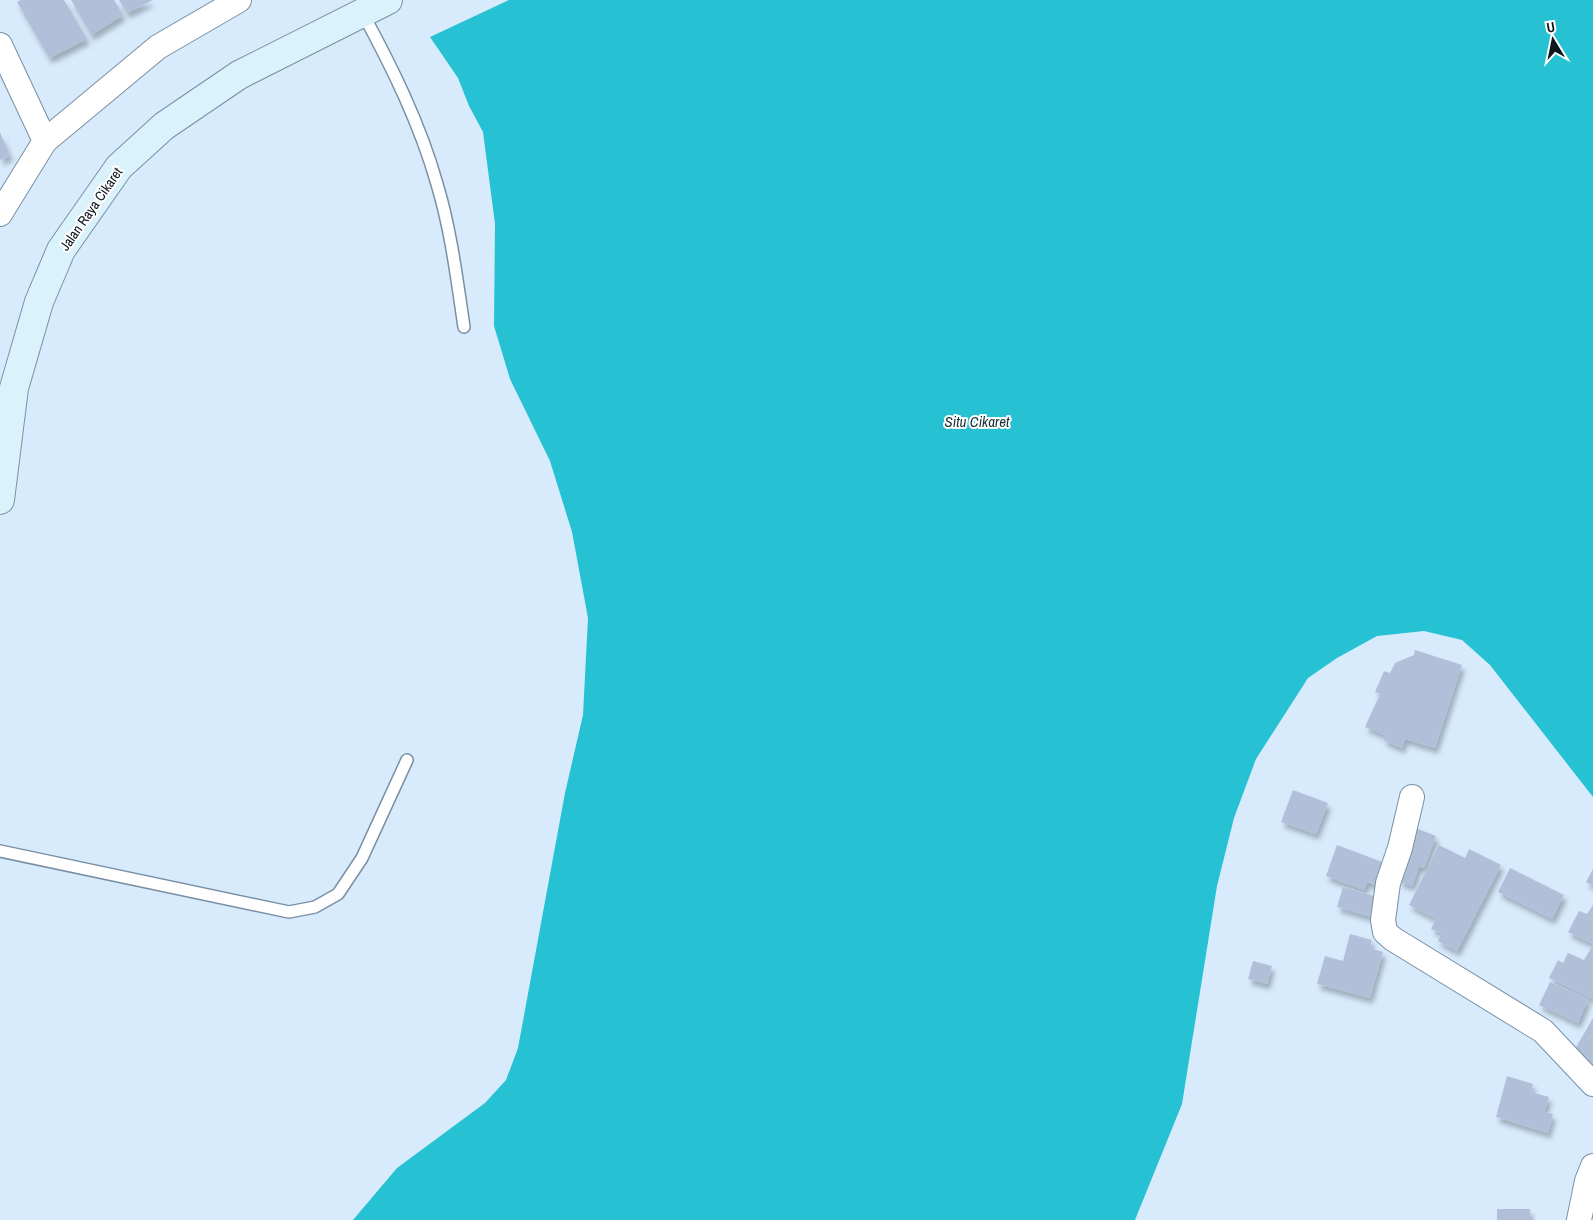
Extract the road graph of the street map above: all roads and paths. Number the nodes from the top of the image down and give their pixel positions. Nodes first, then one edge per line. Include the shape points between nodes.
1 (239, 0) edge
2 (388, 0) edge
3 (362, 12) junction
4 (0, 45) edge
5 (45, 141) junction
6 (0, 214) edge
7 (464, 327) dead end
8 (0, 500) edge
9 (407, 760) dead end
10 (1412, 797) dead end
11 (0, 851) edge
12 (1593, 1084) edge
13 (1593, 1166) edge
14 (1579, 1220) edge

1 - 5 street via 158,47
2 - 3 main road, Jalan Raya Cikaret
3 - 7 lane via 394,72 438,185
3 - 8 main road, Jalan Raya Cikaret via 239,74 164,126 119,167 61,250 39,302 14,388
4 - 5 street
5 - 6 street
9 - 11 lane via 362,858 338,894 315,908 288,912
10 - 12 street via 1388,882 1382,920 1385,932 1543,1031
13 - 14 street

